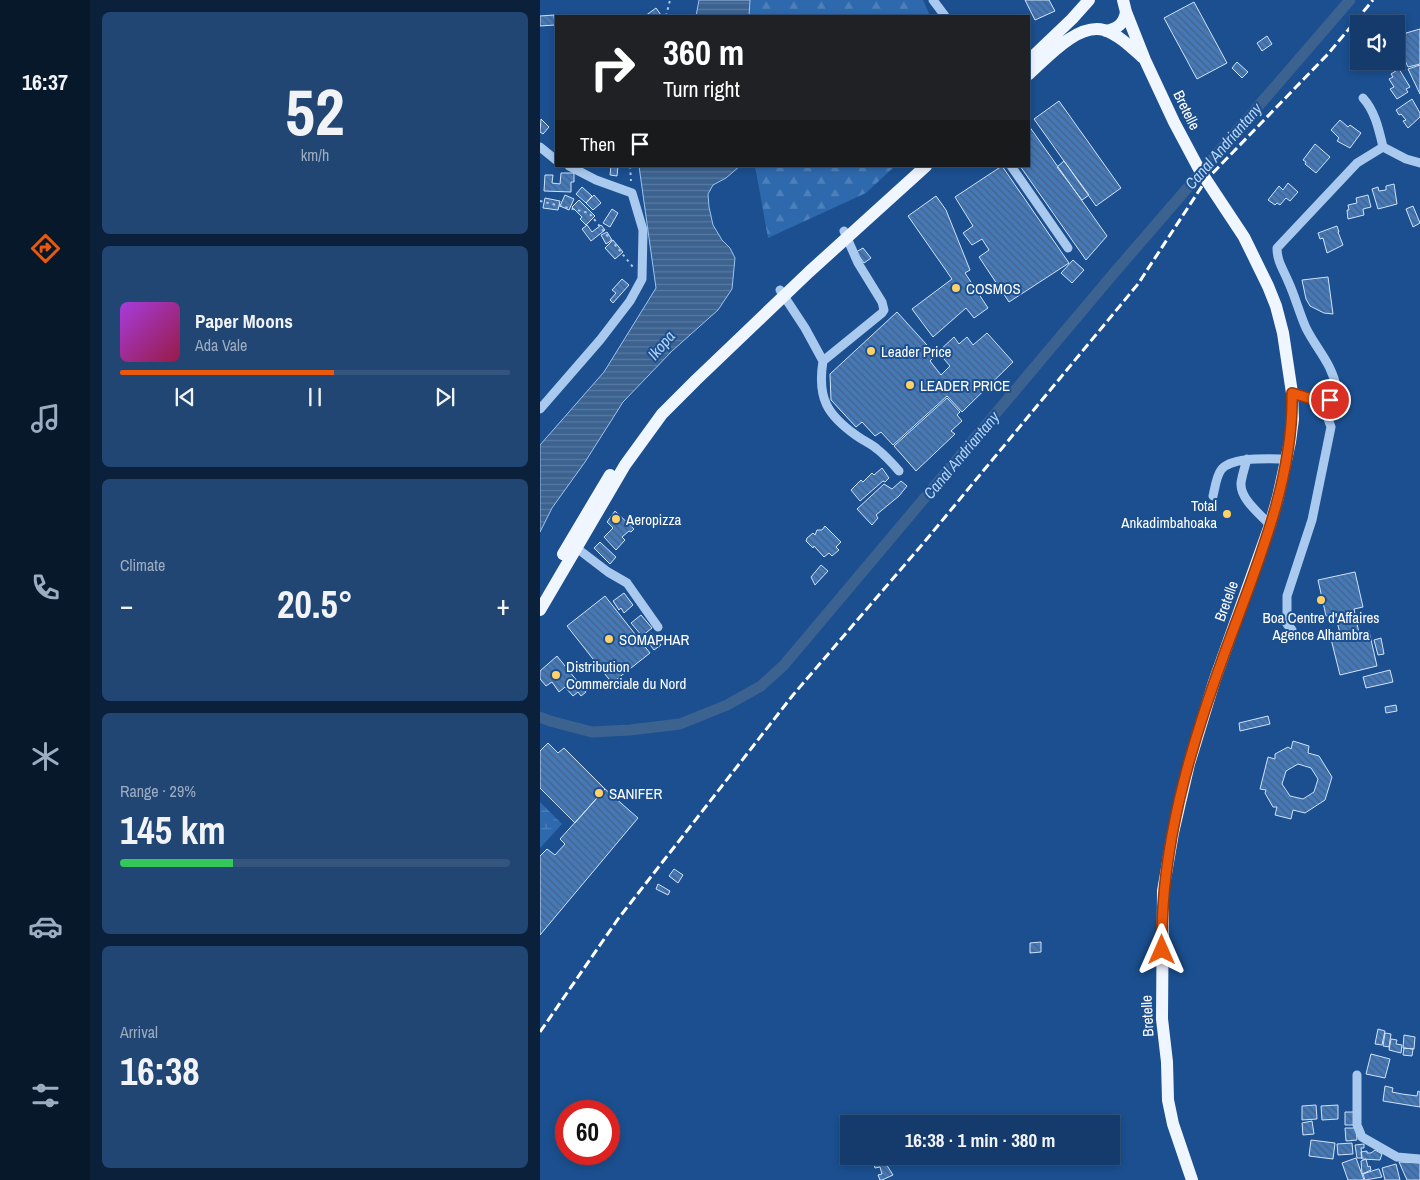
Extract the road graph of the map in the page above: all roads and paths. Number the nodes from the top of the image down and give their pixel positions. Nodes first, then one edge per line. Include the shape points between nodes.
1 (670, 0) edge
2 (933, 0) edge
3 (1089, 0) edge
4 (1126, 5) edge
5 (666, 15) edge
6 (944, 15) edge
7 (1103, 30) junction
8 (1030, 59) edge
9 (1145, 60) junction
10 (1030, 73) edge
11 (1363, 98) dead end
12 (540, 147) edge
13 (1383, 147) junction
14 (555, 159) edge
15 (1420, 163) edge
16 (571, 167) edge
17 (630, 167) edge
18 (914, 167) edge
19 (925, 167) edge
20 (1012, 167) edge
21 (632, 193) junction
22 (540, 201) edge
23 (845, 234) junction
24 (1068, 248) dead end
25 (642, 278) junction
26 (783, 292) junction
27 (823, 362) junction
28 (1292, 393) junction
29 (1322, 402) junction
30 (540, 409) edge
31 (1287, 459) junction
32 (1247, 460) junction
33 (899, 471) dead end
34 (1213, 496) dead end
35 (1270, 525) junction
36 (573, 545) junction
37 (540, 594) edge
38 (540, 610) edge
39 (658, 627) dead end
40 (1292, 630) dead end
41 (1357, 1075) dead end
42 (1420, 1158) edge
43 (1192, 1180) edge

1 - 5 path
2 - 6 street
3 - 7 main road via 1087,16 1094,27
3 - 8 main road
4 - 7 main road via 1122,24 1112,30
4 - 9 main road, Bretelle
7 - 9 main road via 1125,42
7 - 10 main road via 1075,35
9 - 28 main road, Bretelle via 1189,151 1244,237 1268,286 1283,333
11 - 13 street via 1370,105
12 - 14 street
13 - 15 street
13 - 29 street via 1357,163 1277,248 1277,256 1307,330 1326,359 1336,385 1334,396
16 - 21 street
17 - 21 path
18 - 23 main road
19 - 23 main road
20 - 24 street
21 - 25 street via 643,230
22 - 25 path via 589,213
23 - 26 main road
23 - 27 street via 884,310
25 - 30 street via 600,340
26 - 27 street
26 - 36 main road via 678,396 650,429
26 - 36 main road via 686,380 639,431 594,499
27 - 33 street via 821,386 829,410 843,425 879,450
28 - 29 street
28 - 31 main road, Bretelle
29 - 40 street via 1332,427 1312,520 1287,596 1287,624
31 - 32 street
31 - 35 main road, Bretelle
32 - 34 street via 1224,466
32 - 35 street via 1242,491 1246,500
35 - 43 main road, Bretelle via 1214,682 1189,764 1163,890 1162,1019 1168,1100
36 - 37 main road
36 - 38 main road
36 - 39 street via 627,582
41 - 42 street via 1358,1124 1362,1137 1397,1156

